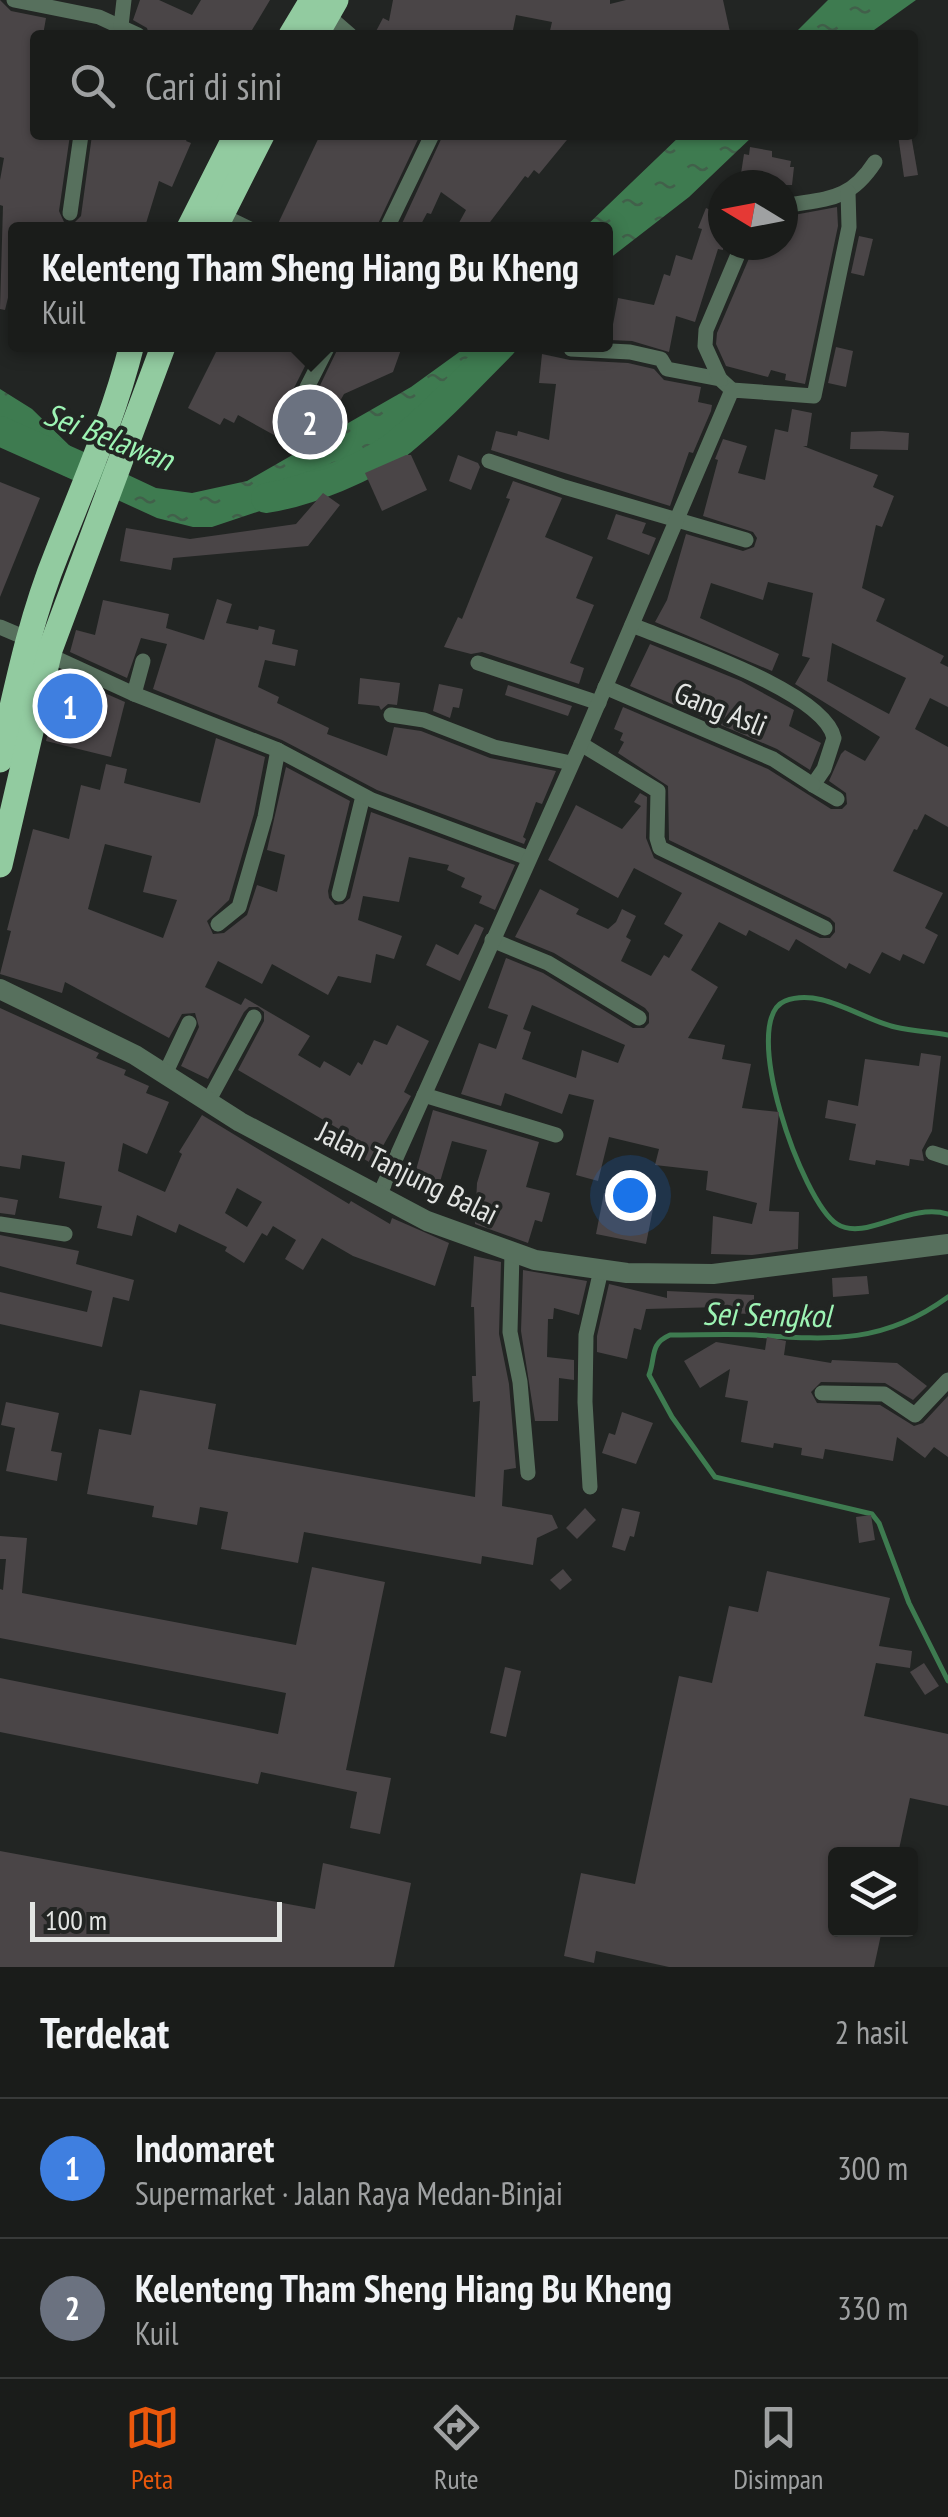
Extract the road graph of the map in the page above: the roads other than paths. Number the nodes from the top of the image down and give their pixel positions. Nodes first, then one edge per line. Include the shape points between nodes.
1 (14, 0) edge
2 (124, 0) edge
3 (323, 13) edge
4 (99, 18) junction
5 (121, 26) junction
6 (97, 30) edge
7 (129, 30) edge
8 (298, 30) edge
9 (344, 30) edge
10 (80, 140) edge
11 (233, 140) edge
12 (259, 140) edge
13 (430, 140) edge
14 (875, 162) dead end
15 (848, 192) junction
16 (798, 203) edge
17 (70, 213) dead end
18 (192, 222) edge
19 (217, 222) edge
20 (390, 222) edge
21 (736, 260) edge
22 (613, 351) edge
23 (130, 352) edge
24 (157, 352) edge
25 (325, 352) edge
26 (726, 384) junction
27 (122, 395) junction
28 (291, 420) dead end
29 (490, 461) dead end
30 (76, 518) junction
31 (678, 522) junction
32 (746, 540) dead end
33 (632, 625) junction
34 (0, 627) edge
35 (42, 648) junction
36 (143, 661) dead end
37 (478, 663) dead end
38 (134, 694) junction
39 (602, 695) junction
40 (391, 715) dead end
41 (581, 744) junction
42 (278, 750) junction
43 (0, 760) edge
44 (571, 764) junction
45 (813, 784) junction
46 (363, 796) junction
47 (837, 799) dead end
48 (528, 858) junction
49 (0, 864) edge
50 (340, 894) dead end
51 (218, 924) dead end
52 (826, 928) dead end
53 (492, 940) junction
54 (0, 989) edge
55 (254, 1018) dead end
56 (638, 1018) dead end
57 (189, 1023) dead end
58 (166, 1072) junction
59 (424, 1095) junction
60 (209, 1100) junction
61 (556, 1135) dead end
62 (379, 1196) junction
63 (0, 1224) edge
64 (65, 1234) dead end
65 (948, 1244) edge
66 (512, 1253) junction
67 (601, 1270) junction
68 (948, 1380) edge
69 (822, 1393) dead end
70 (528, 1473) dead end
71 (590, 1487) dead end

1 - 4 street
2 - 5 street
3 - 8 highway
3 - 9 street
4 - 5 street
4 - 6 street
5 - 7 street
10 - 17 street
11 - 18 highway
12 - 19 highway
13 - 20 street
14 - 15 street
15 - 16 street
15 - 26 street via 849,226 814,396
21 - 26 street via 706,330 705,346
22 - 26 street via 663,360 668,369
23 - 27 highway
24 - 27 highway
25 - 28 street
26 - 31 street
27 - 30 highway
29 - 31 street
30 - 35 highway
30 - 35 highway via 56,553
31 - 32 street
31 - 33 street
33 - 39 street
33 - 45 street via 780,685 827,722 834,738
34 - 35 street
35 - 38 street
35 - 43 highway
35 - 49 highway
36 - 38 street
37 - 39 street, Gang Asli
38 - 42 street
39 - 41 street
39 - 45 street, Gang Asli via 773,759
40 - 44 street
41 - 44 street
41 - 52 street via 660,792 660,848
42 - 46 street
42 - 51 street via 239,907
44 - 48 street
45 - 47 street, Gang Asli
46 - 48 street
46 - 50 street
48 - 53 street
53 - 56 street via 548,963
53 - 59 street
54 - 58 street, Jalan Tanjung Balai
55 - 60 street
57 - 58 street
58 - 60 street, Jalan Tanjung Balai
59 - 61 street
59 - 62 street
60 - 62 street, Jalan Tanjung Balai
62 - 66 street, Jalan Tanjung Balai
63 - 64 street
65 - 67 street, Jalan Tanjung Balai via 714,1274
66 - 67 street, Jalan Tanjung Balai
66 - 70 street via 510,1332
67 - 71 street via 586,1335
68 - 69 street via 915,1415 884,1394

